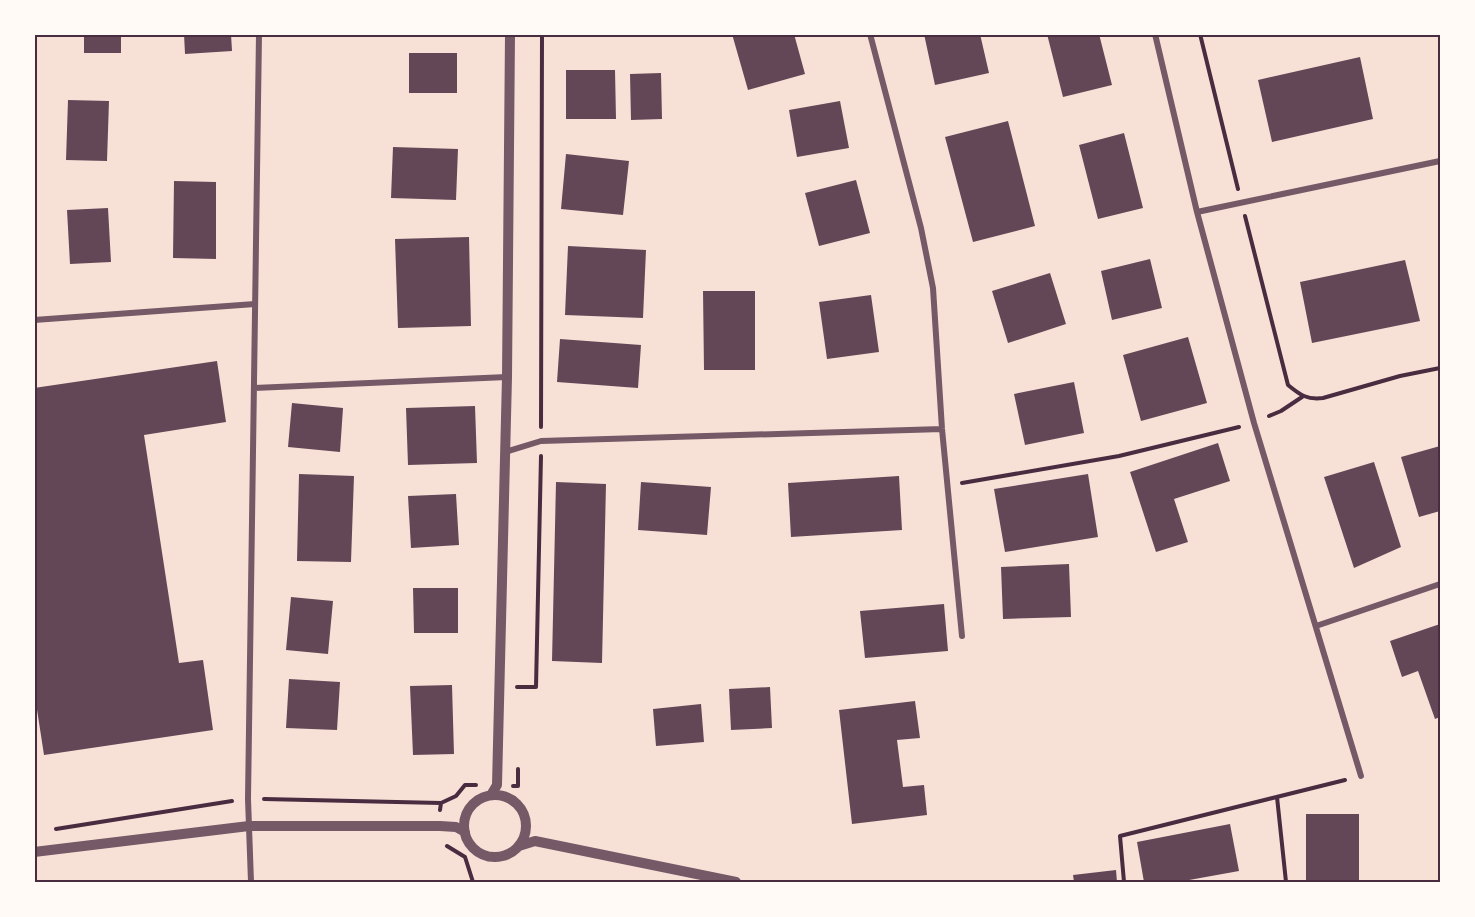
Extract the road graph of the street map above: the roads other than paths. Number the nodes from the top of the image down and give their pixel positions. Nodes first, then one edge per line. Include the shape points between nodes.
1 (259, 34) edge
2 (510, 34) edge
3 (870, 34) edge
4 (1155, 34) edge
5 (1440, 161) edge
6 (1197, 212) junction
7 (255, 304) junction
8 (34, 320) edge
9 (507, 377) junction
10 (254, 388) junction
11 (942, 429) junction
12 (505, 452) junction
13 (1440, 584) edge
14 (1316, 626) junction
15 (962, 636) dead end
16 (1361, 776) road end
17 (497, 785) junction
18 (491, 795) junction
19 (504, 797) junction
20 (465, 817) junction
21 (249, 826) junction
22 (452, 826) junction
23 (525, 830) junction
24 (465, 832) junction
25 (535, 841) junction
26 (519, 846) junction
27 (34, 852) edge
28 (250, 882) edge
29 (736, 882) edge

1 - 7 street
2 - 9 street
3 - 11 street via 930,269
4 - 6 street
5 - 6 street
6 - 14 street via 1254,423
7 - 8 street
7 - 10 street
9 - 10 street
9 - 12 street
10 - 21 street
11 - 12 street via 541,441
11 - 15 street
12 - 17 street
13 - 14 street
14 - 16 street
17 - 18 street
17 - 19 street
18 - 19 street
18 - 20 street via 473,804
19 - 23 street via 521,810
20 - 22 street
20 - 24 street
21 - 22 street
21 - 27 street
21 - 28 street
22 - 24 street
23 - 25 street
23 - 26 street
24 - 26 street via 477,851 491,857 505,855
25 - 26 street
25 - 29 street

